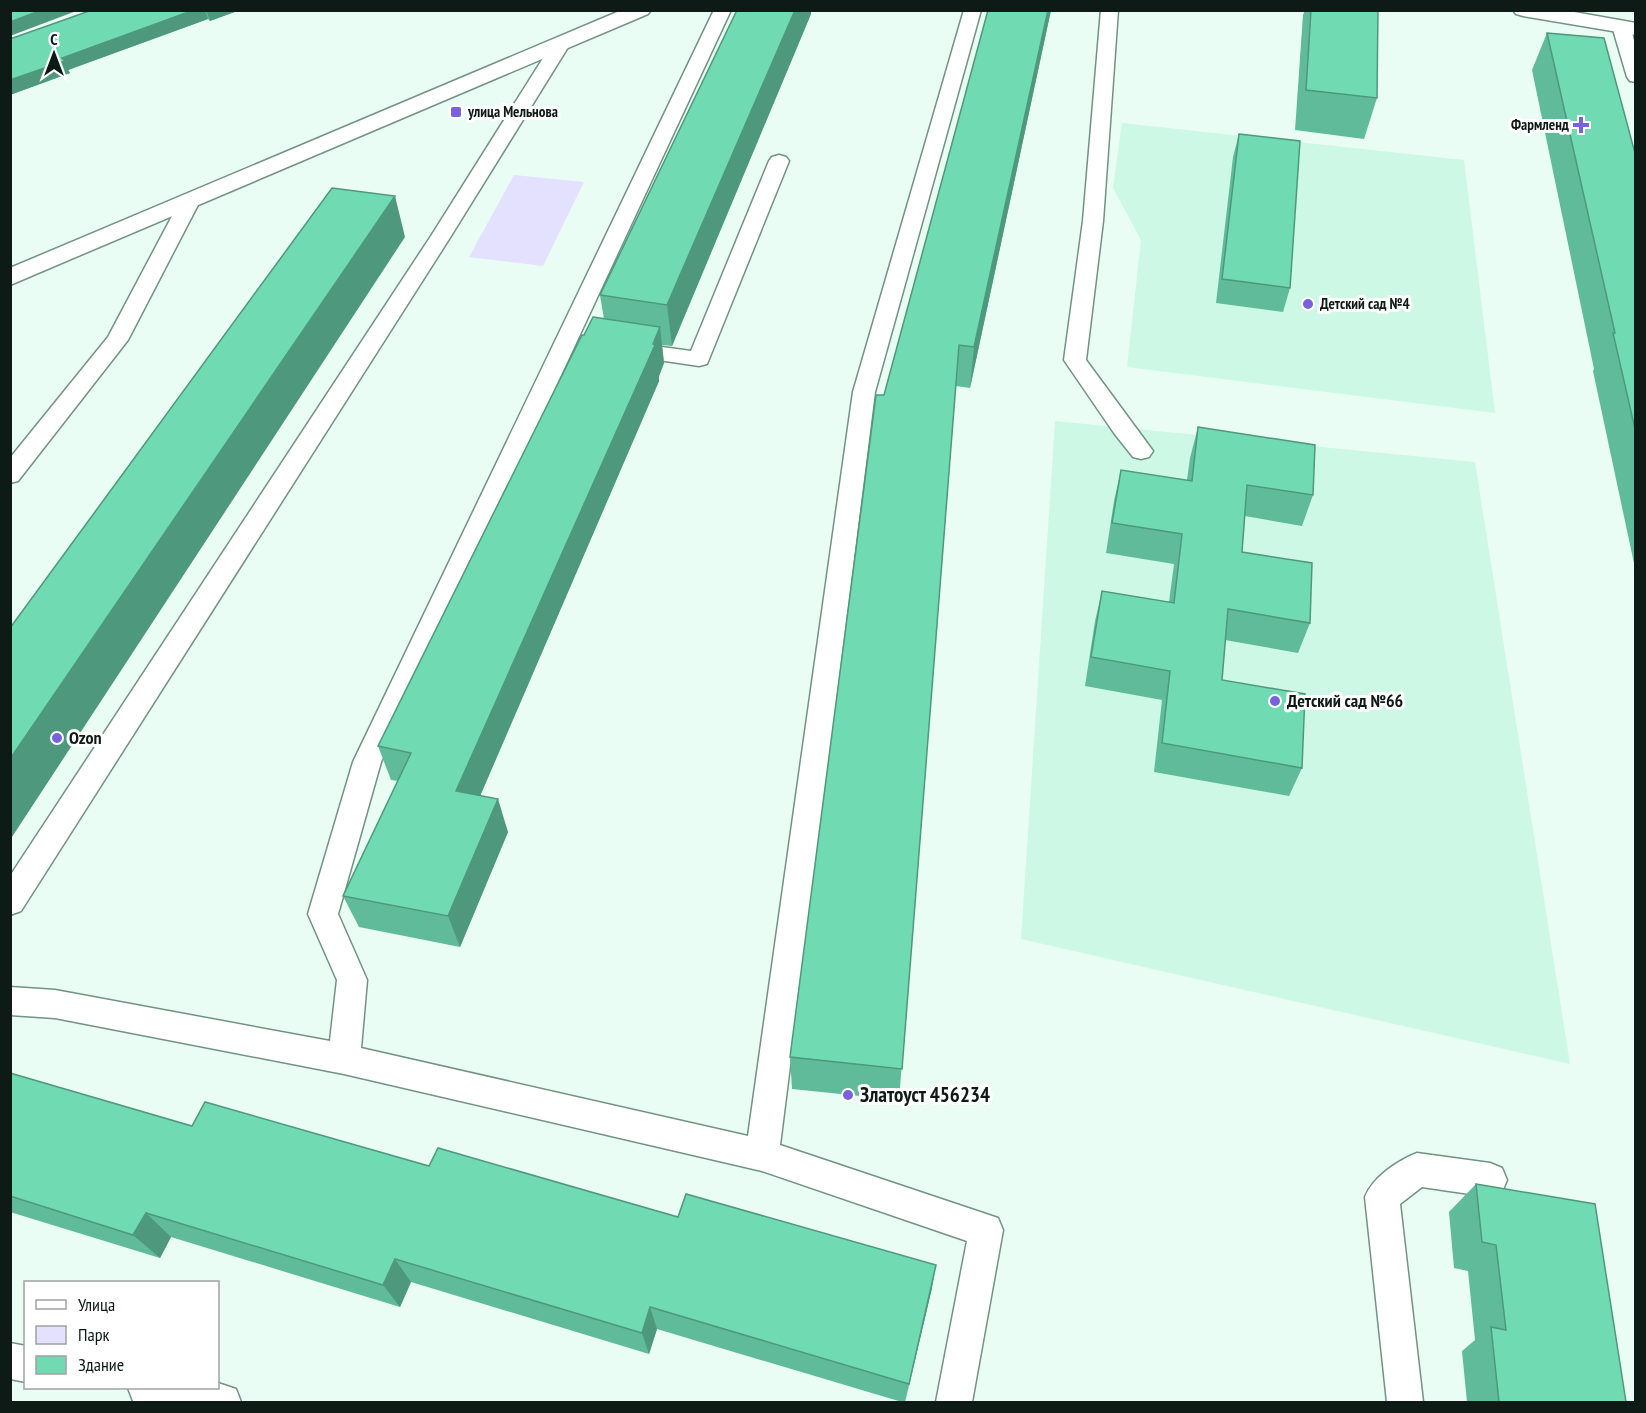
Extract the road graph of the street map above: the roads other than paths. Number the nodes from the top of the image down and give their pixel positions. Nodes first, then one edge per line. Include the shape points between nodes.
1 (641, 10) edge
2 (723, 10) edge
3 (972, 10) edge
4 (1110, 10) edge
5 (1523, 10) edge
6 (1628, 27) edge
7 (561, 44) junction
8 (1635, 77) edge
9 (778, 161) dead end
10 (190, 201) junction
11 (10, 277) edge
12 (610, 346) edge
13 (1141, 451) dead end
14 (10, 475) edge
15 (10, 902) edge
16 (10, 1001) edge
17 (344, 1059) junction
18 (762, 1155) junction
19 (1490, 1180) dead end
20 (152, 1389) edge
21 (223, 1402) edge
22 (954, 1402) edge
23 (1405, 1402) edge

1 - 7 main road
2 - 17 lane via 577,342 367,762 323,914 352,980
3 - 18 lane via 864,392
4 - 13 lane via 1093,221 1075,360
5 - 6 main road
6 - 8 lane
7 - 10 main road
7 - 15 lane
9 - 12 lane via 699,359
10 - 11 main road
10 - 14 lane via 117,340
16 - 17 lane via 55,1004
17 - 18 lane
18 - 22 lane via 986,1230
19 - 23 lane via 1417,1170 1382,1197
20 - 21 lane

